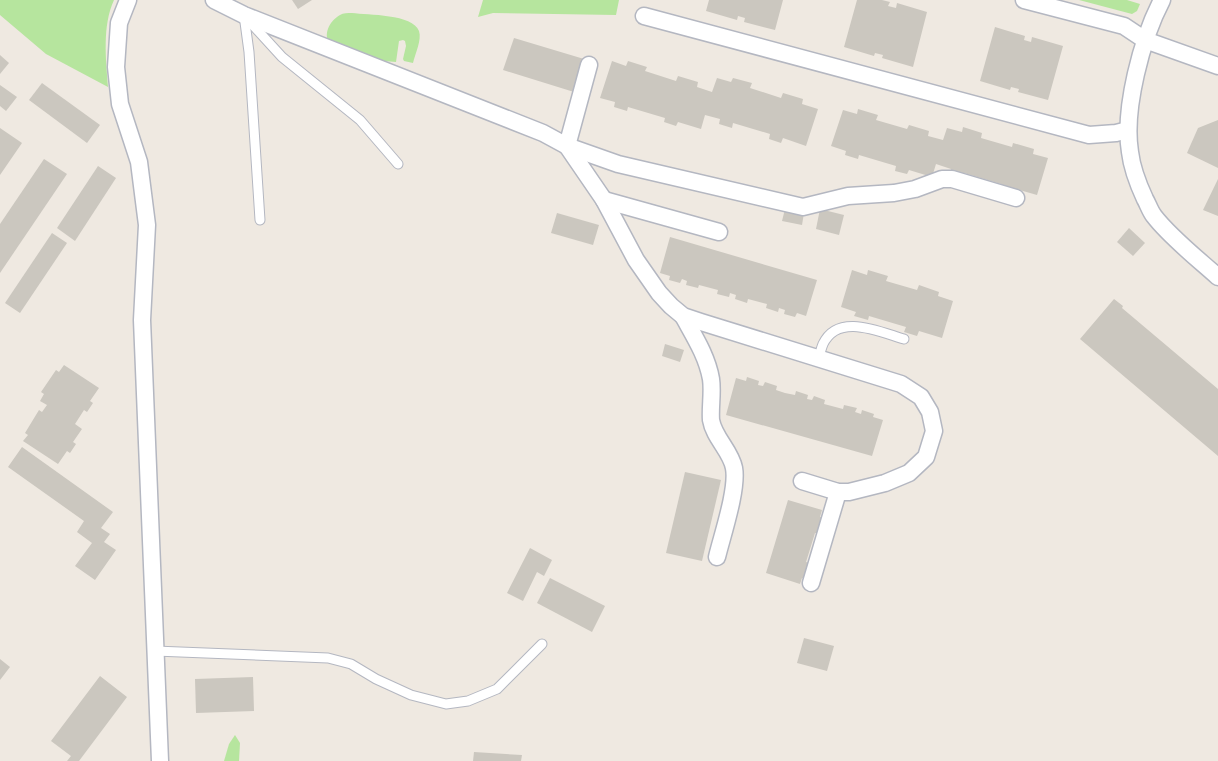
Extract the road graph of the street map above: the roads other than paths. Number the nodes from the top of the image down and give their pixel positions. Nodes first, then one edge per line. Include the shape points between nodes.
1 (128, 0) edge
2 (214, 0) edge
3 (1024, 0) edge
4 (1162, 0) edge
5 (244, 15) junction
6 (644, 16) dead end
7 (1145, 40) junction
8 (589, 65) dead end
9 (1218, 66) edge
10 (1128, 130) junction
11 (567, 146) junction
12 (398, 164) dead end
13 (1016, 198) dead end
14 (604, 200) junction
15 (260, 220) dead end
16 (719, 232) dead end
17 (1218, 277) edge
18 (683, 316) junction
19 (904, 338) dead end
20 (818, 359) junction
21 (802, 482) dead end
22 (838, 492) junction
23 (717, 557) dead end
24 (811, 584) dead end
25 (542, 644) dead end
26 (155, 651) junction
27 (160, 761) edge

1 - 26 street via 119,22 116,67 120,104 139,162 147,225 142,320
2 - 5 street
3 - 7 street via 1124,26
4 - 7 street
5 - 11 street via 543,132
5 - 12 lane via 282,57 360,120
5 - 15 lane
6 - 10 street via 1089,135
7 - 9 street
7 - 10 street
8 - 11 street
10 - 17 street via 1137,182 1154,215
11 - 13 street via 618,164 803,207 848,196 915,189 942,179
11 - 14 street
14 - 16 street
14 - 18 street via 636,260 659,293
18 - 20 street
18 - 23 street via 704,354 711,379 712,421 734,467 735,483
19 - 20 lane via 848,326 834,332 824,343
20 - 22 street via 901,384 921,397 930,412 934,432 926,457 909,474 885,483
21 - 22 street
22 - 24 street
25 - 26 lane via 497,689 468,701 446,704 412,695 351,664 328,658
26 - 27 street

